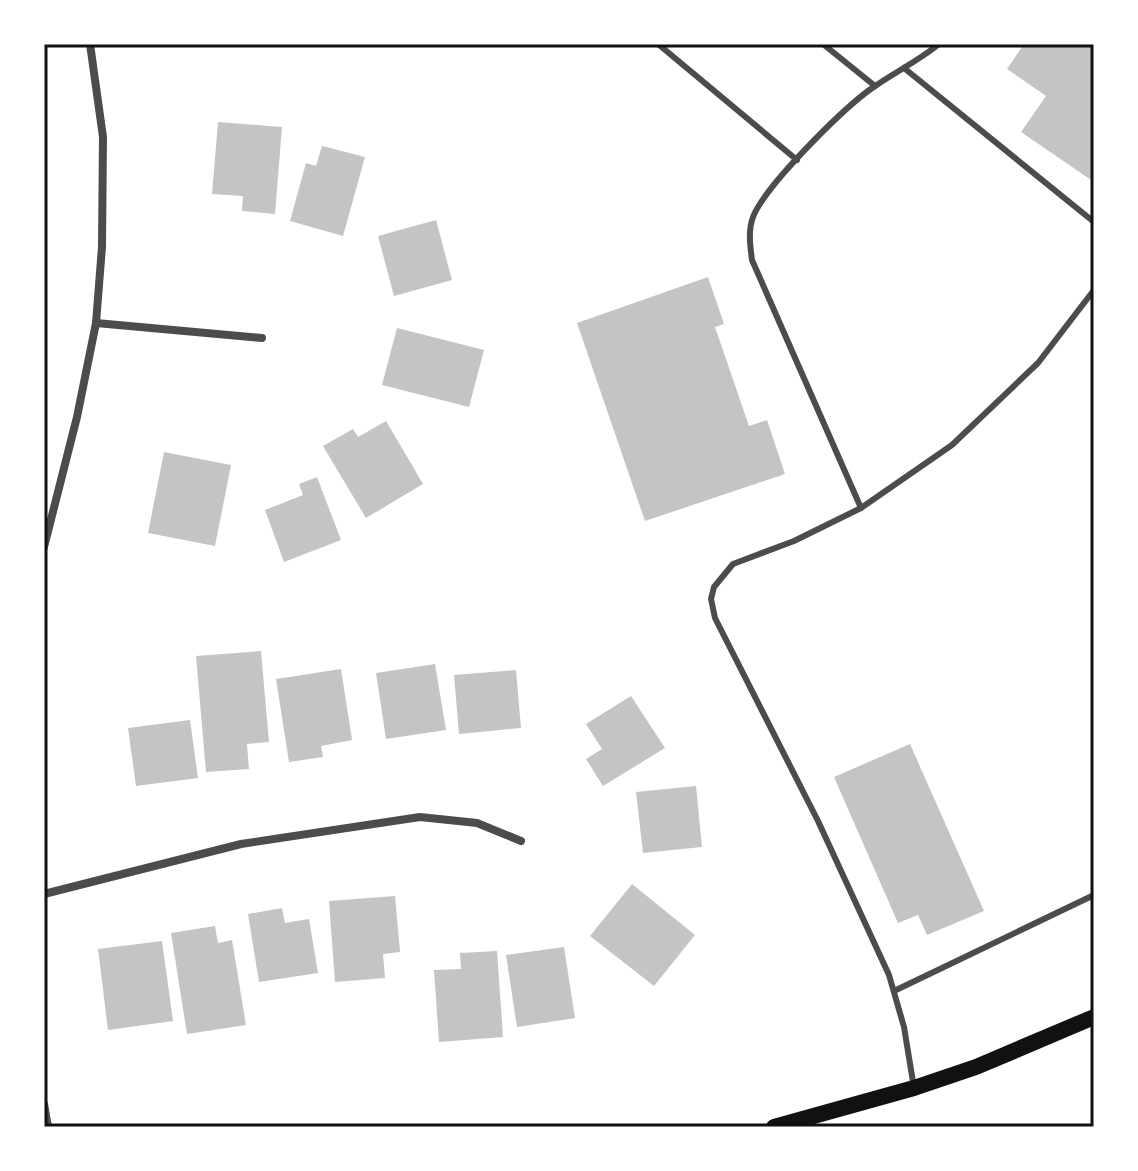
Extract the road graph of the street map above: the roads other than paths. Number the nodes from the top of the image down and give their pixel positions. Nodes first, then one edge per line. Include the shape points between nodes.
1 (90, 44) edge
2 (658, 44) edge
3 (823, 44) edge
4 (939, 44) edge
5 (904, 68) junction
6 (875, 86) junction
7 (797, 160) junction
8 (1094, 222) edge
9 (1094, 290) edge
10 (96, 323) junction
11 (262, 338) dead end
12 (861, 508) junction
13 (44, 547) edge
14 (521, 841) dead end
15 (44, 894) edge
16 (1094, 895) edge
17 (894, 991) junction
18 (1094, 1017) edge
19 (914, 1088) junction
20 (44, 1104) edge
21 (48, 1127) edge
22 (774, 1127) edge

1 - 10 street via 103,137
2 - 7 lane
3 - 6 lane
4 - 5 lane
5 - 6 lane
5 - 8 lane
6 - 7 lane
7 - 12 lane via 760,202 749,238 752,260
9 - 12 lane via 1038,363 952,445
10 - 11 street
10 - 13 street
12 - 17 lane via 733,564 711,599 715,618 818,821
14 - 15 street via 477,823 420,817 241,844
16 - 17 lane
17 - 19 lane
18 - 19 main road
19 - 22 main road
20 - 21 street

